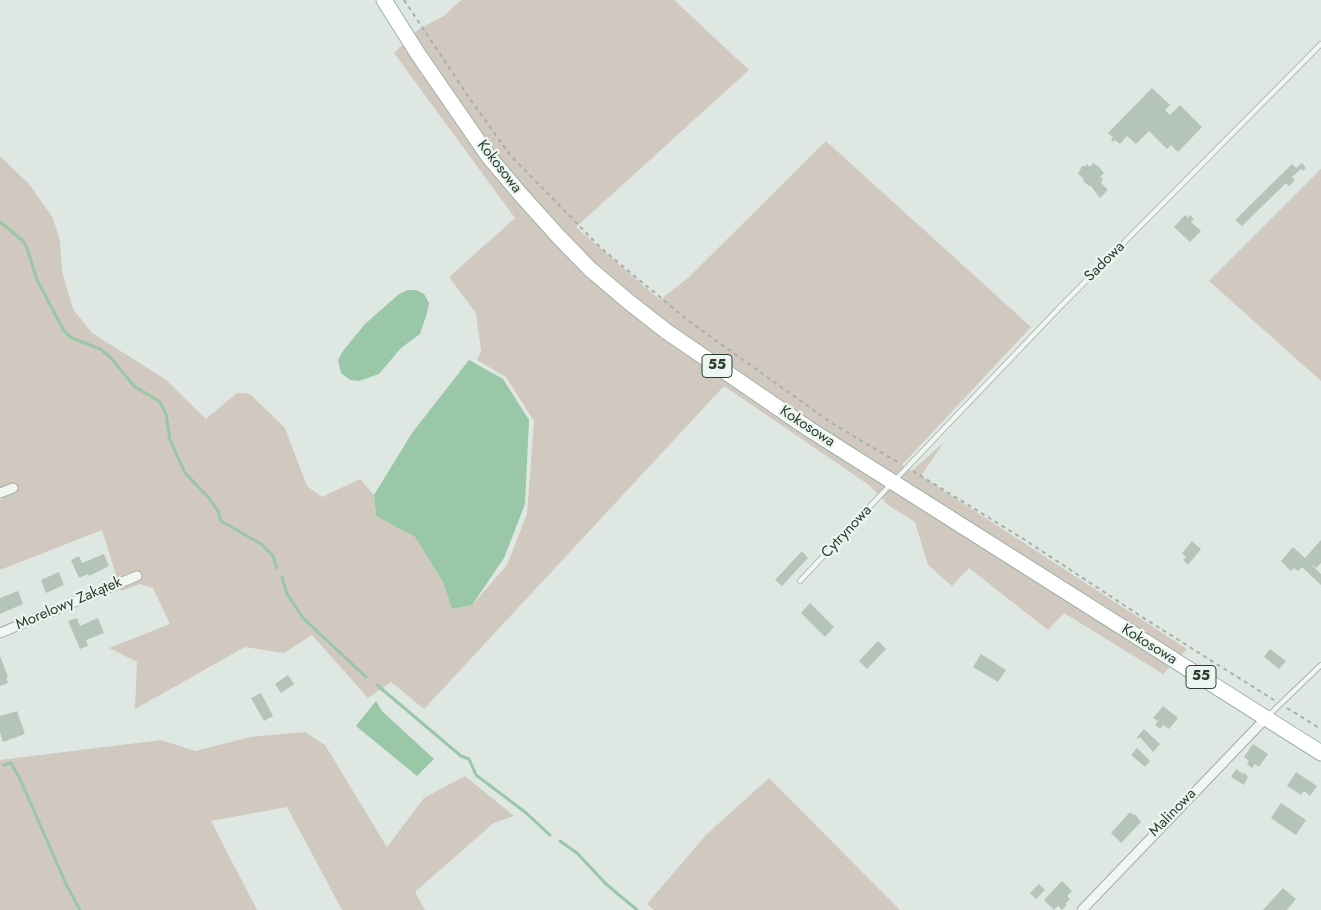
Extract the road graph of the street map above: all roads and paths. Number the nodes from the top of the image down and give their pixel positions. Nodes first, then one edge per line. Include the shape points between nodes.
1 (384, 0) edge
2 (404, 0) edge
3 (1321, 44) edge
4 (906, 467) junction
5 (893, 482) junction
6 (13, 488) dead end
7 (0, 493) edge
8 (137, 576) dead end
9 (800, 581) dead end
10 (0, 633) edge
11 (1321, 664) edge
12 (1280, 704) junction
13 (1266, 718) junction
14 (1321, 729) edge
15 (1321, 753) edge
16 (1082, 910) edge

1 - 5 main road, Kokosowa / 55 via 489,157 590,269 666,331
2 - 4 path via 510,156 602,249 690,322 833,424
3 - 4 lane, Sadowa
4 - 5 lane, Sadowa
4 - 12 path
5 - 9 lane, Cytrynowa
5 - 13 main road, Kokosowa / 55
6 - 7 street
8 - 10 street, Morelowy Zakątek
11 - 12 lane
12 - 13 lane
12 - 14 path
13 - 15 main road, Kokosowa / 55
13 - 16 street, Malinowa

